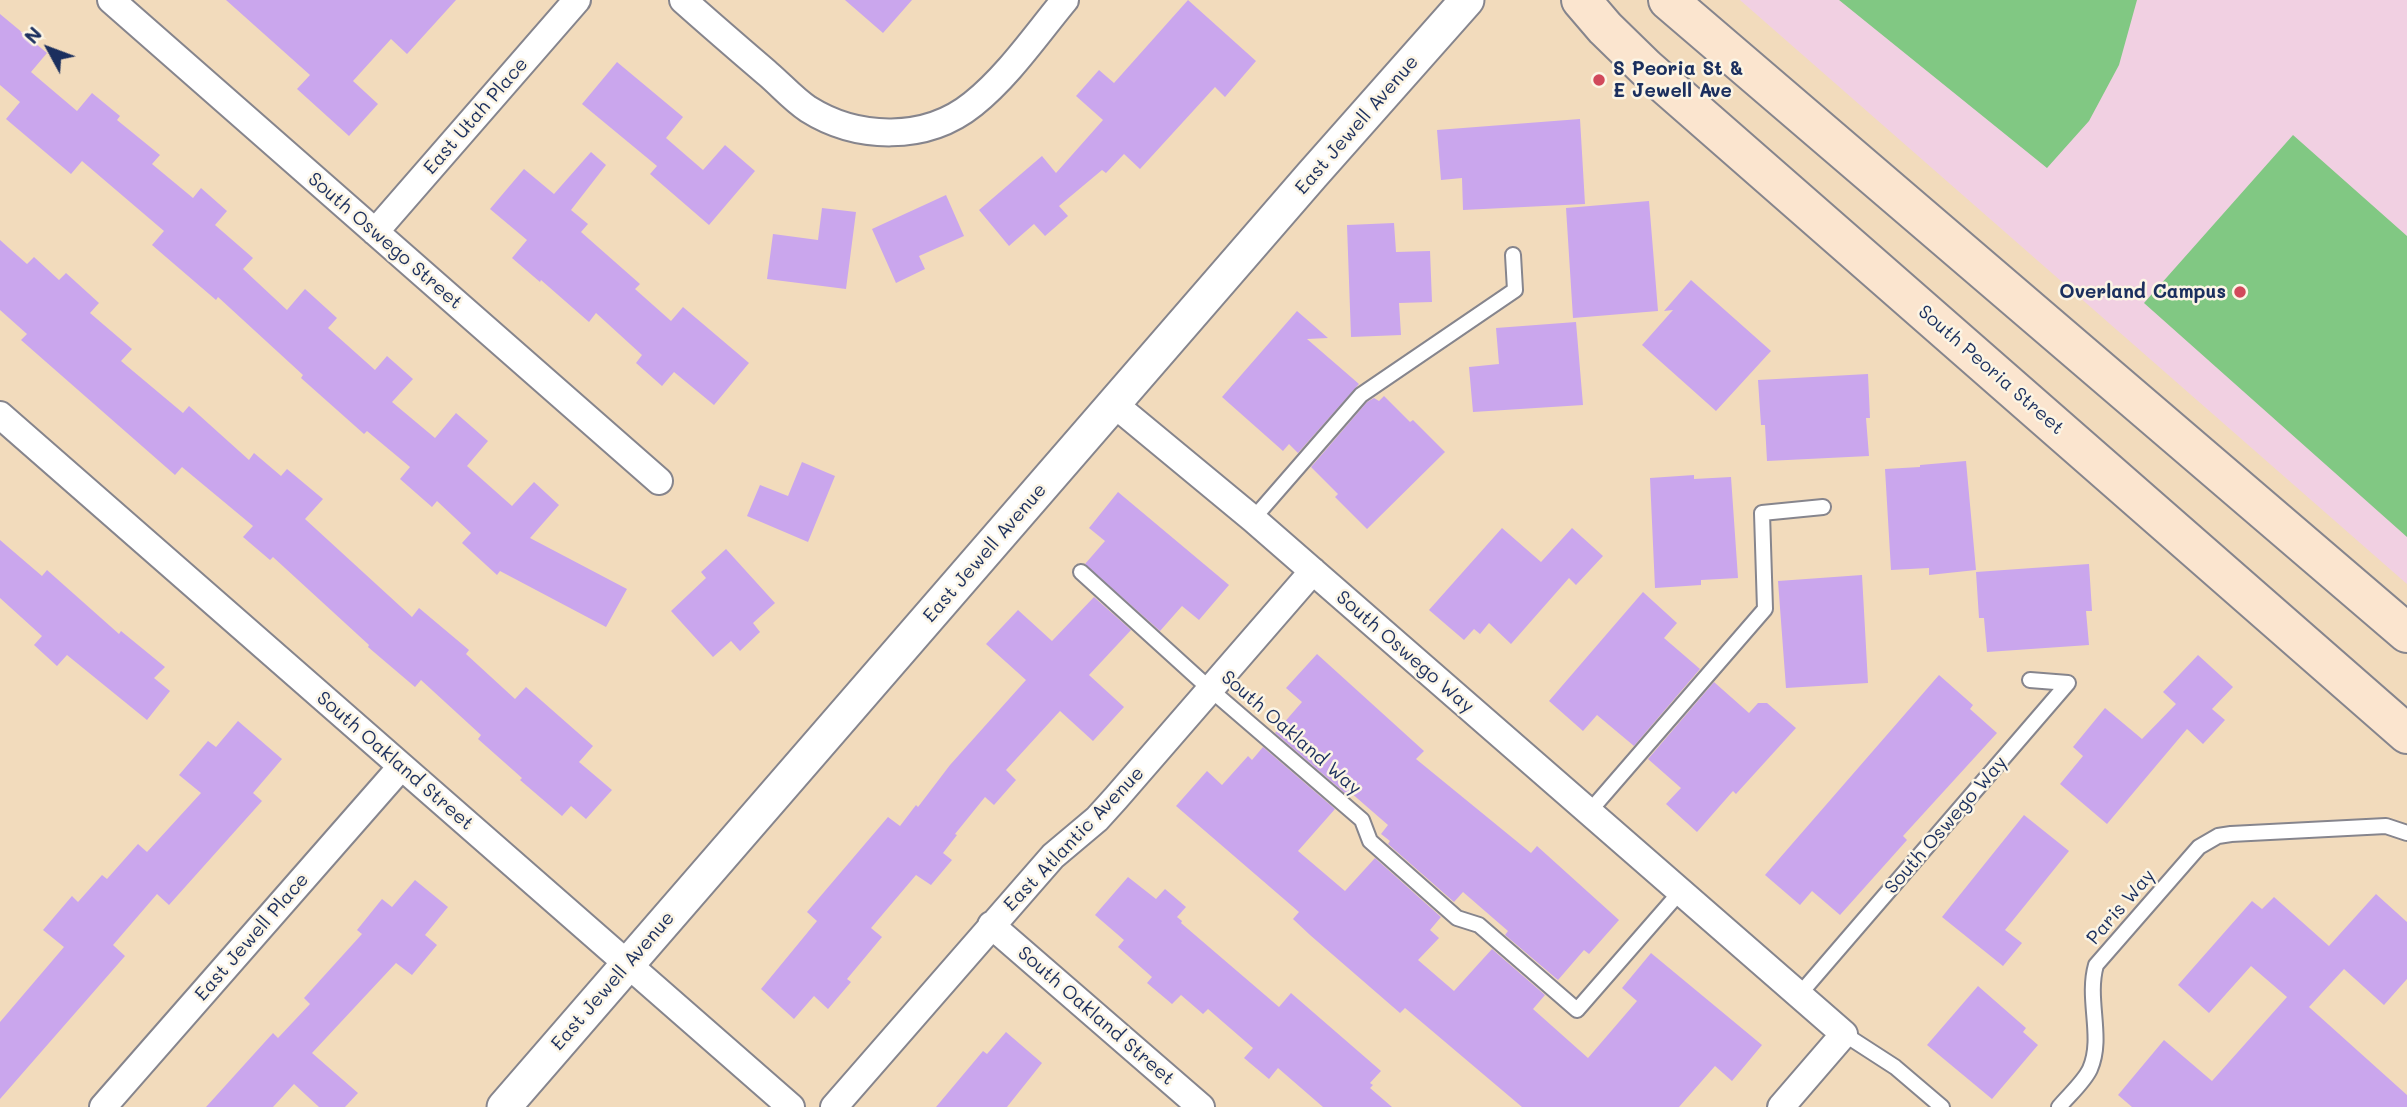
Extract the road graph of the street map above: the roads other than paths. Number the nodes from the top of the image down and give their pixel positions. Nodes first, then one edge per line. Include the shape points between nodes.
1 (111, 0) edge
2 (577, 0) edge
3 (683, 0) edge
4 (1065, 0) edge
5 (1467, 0) edge
6 (1581, 0) edge
7 (1668, 0) edge
8 (375, 232) junction
9 (1513, 255) dead end
10 (1114, 404) junction
11 (0, 415) edge
12 (659, 481) dead end
13 (1823, 507) dead end
14 (1253, 519) junction
15 (1313, 571) junction
16 (1081, 572) dead end
17 (2407, 633) edge
18 (2030, 680) dead end
19 (1211, 690) junction
20 (2407, 734) edge
21 (401, 767) junction
22 (1589, 812) junction
23 (2407, 833) edge
24 (1680, 892) junction
25 (991, 925) junction
26 (627, 965) junction
27 (1799, 995) junction
28 (1844, 1034) junction
29 (103, 1107) edge
30 (504, 1107) edge
31 (791, 1107) edge
32 (834, 1107) edge
33 (1201, 1107) edge
34 (1781, 1107) edge
35 (1942, 1107) edge
36 (2059, 1107) edge

1 - 8 street, South Oswego Street
2 - 8 street, East Utah Place
3 - 4 street via 807,108 839,125 875,133 930,127 972,106
5 - 10 street, East Jewell Avenue
6 - 20 main road, South Peoria Street via 1646,68
7 - 17 main road
8 - 12 street, South Oswego Street
9 - 14 lane via 1515,289 1361,396
10 - 14 street, South Oswego Way
10 - 26 street, East Jewell Avenue
11 - 21 street, South Oakland Street
13 - 22 lane via 1762,513 1765,609
14 - 15 street, South Oswego Way
15 - 19 street, East Atlantic Avenue
15 - 22 street, South Oswego Way
16 - 19 lane, South Oakland Way
18 - 27 lane, South Oswego Way via 2068,683
19 - 24 lane, South Oakland Way via 1362,820 1370,841 1457,918 1479,925 1577,1010
19 - 25 street, East Atlantic Avenue via 1097,819 1053,856
21 - 26 street, South Oakland Street
21 - 29 street, East Jewell Place
22 - 24 street, South Oswego Way
23 - 36 lane, Paris Way via 2386,826 2231,834 2199,846 2096,965 2091,982 2096,1050 2089,1071
24 - 27 street, South Oswego Way
25 - 32 street, East Atlantic Avenue
25 - 33 street, South Oakland Street
26 - 30 street, East Jewell Avenue
26 - 31 street, South Oakland Street
27 - 28 street, South Oswego Way
28 - 34 street
28 - 35 lane, South Oswego Way via 1895,1067

